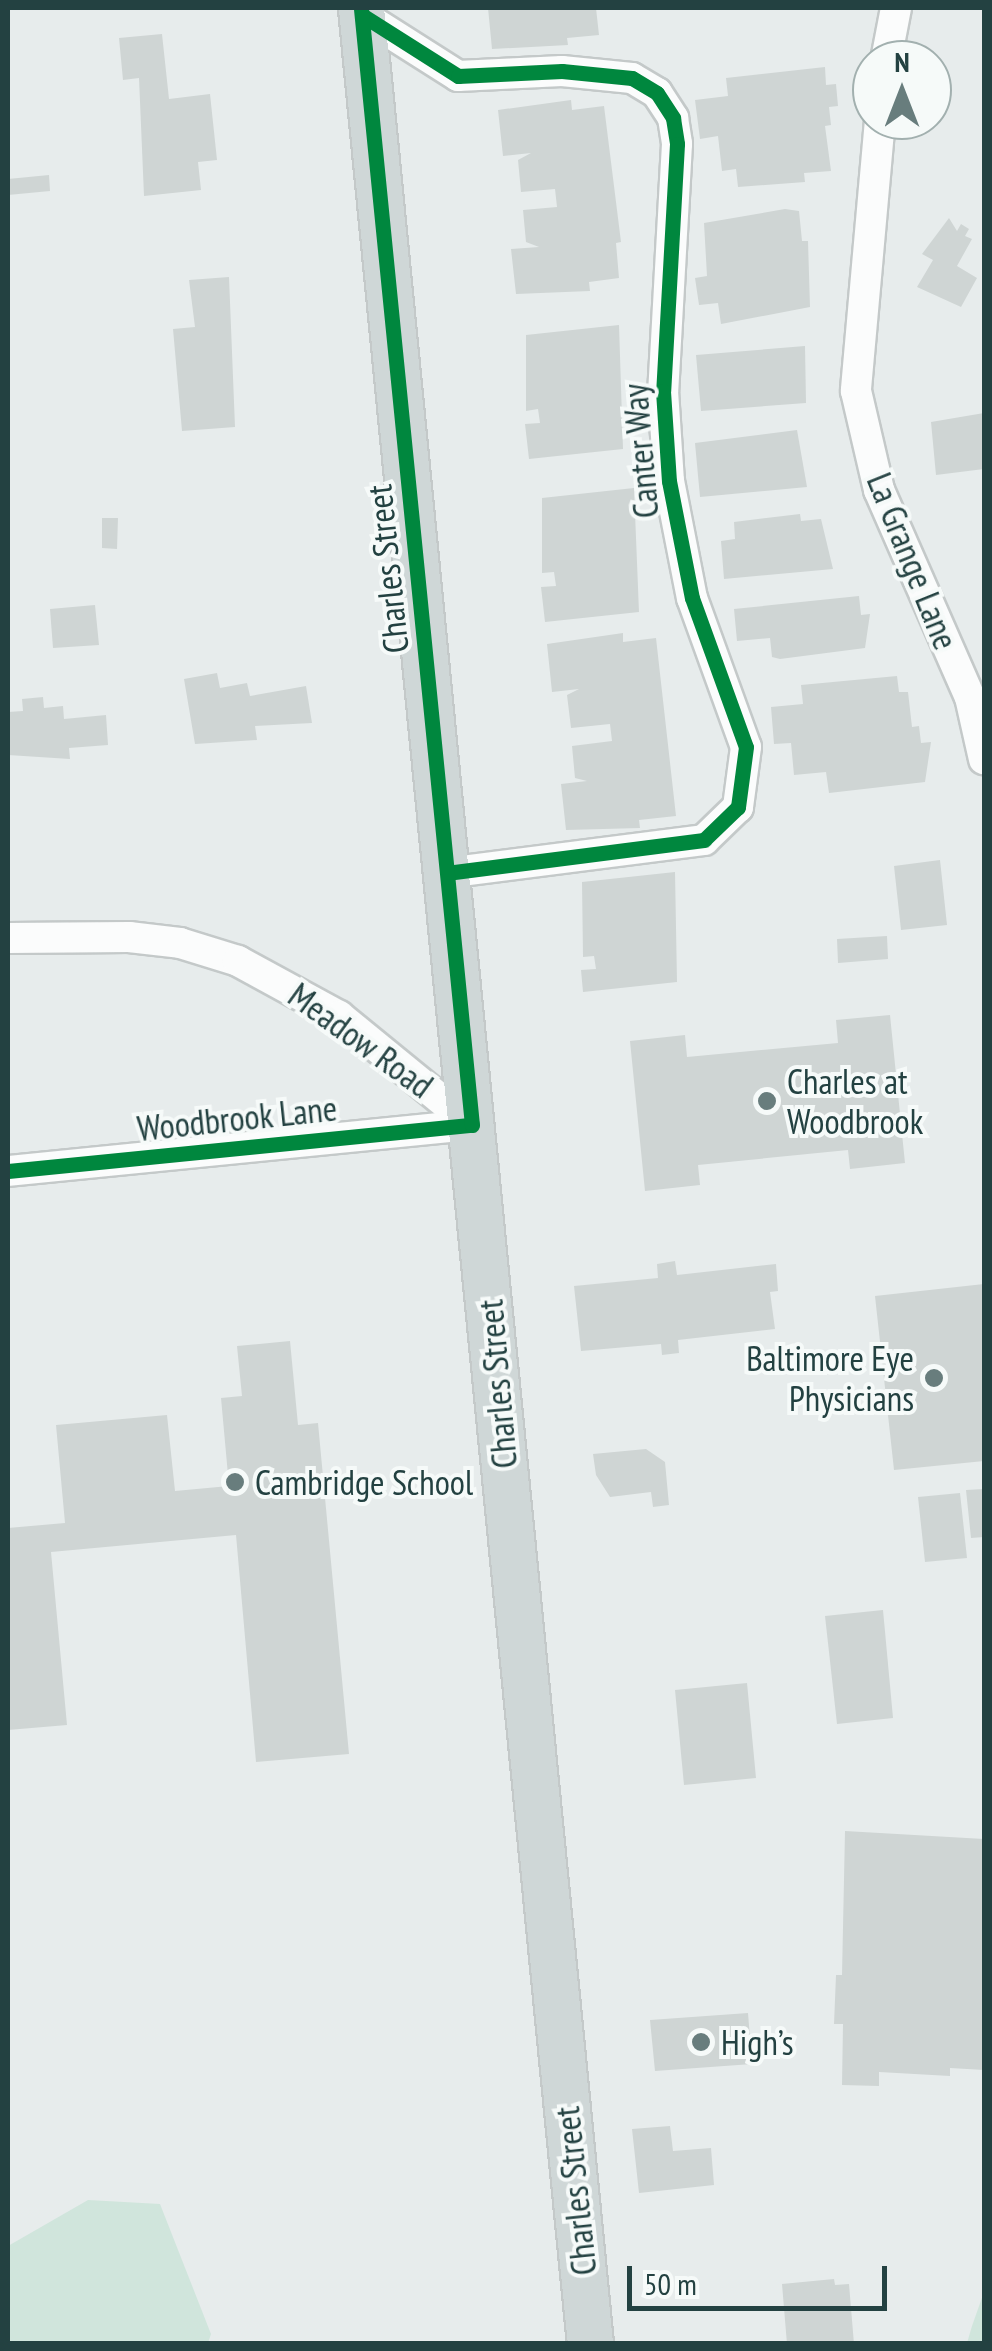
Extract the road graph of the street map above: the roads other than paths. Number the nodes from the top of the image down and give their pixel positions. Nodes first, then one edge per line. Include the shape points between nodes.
1 (896, 8) edge
2 (362, 11) edge
3 (890, 40) edge
4 (878, 140) edge
5 (984, 759) edge
6 (448, 873) junction
7 (8, 938) edge
8 (472, 1125) junction
9 (8, 1171) edge
10 (590, 2344) edge

1 - 3 street
2 - 6 main road, Charles Street
2 - 6 street, Canter Way via 458,76 562,71 632,78 657,93 672,118 678,144 662,391 669,481 692,598 746,747 738,807 704,840
4 - 5 street, La Grange Lane via 856,391 878,490 970,698
6 - 8 main road, Charles Street
7 - 8 street, Meadow Road via 180,943 238,961 339,1016
8 - 9 street, Woodbrook Lane
8 - 10 main road, Charles Street

